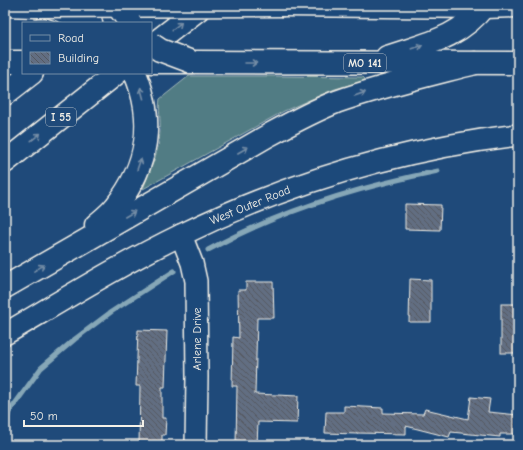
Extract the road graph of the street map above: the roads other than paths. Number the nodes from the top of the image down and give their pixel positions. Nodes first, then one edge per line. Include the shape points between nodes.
1 (5, 5) edge
2 (118, 5) edge
3 (204, 5) edge
4 (284, 5) edge
5 (34, 6) edge
6 (47, 6) edge
7 (485, 6) edge
8 (518, 6) edge
9 (89, 22) edge
10 (96, 22) edge
11 (129, 22) edge
12 (152, 44) edge
13 (152, 46) edge
14 (5, 62) edge
15 (22, 62) edge
16 (152, 62) edge
17 (202, 62) junction
18 (367, 63) junction
19 (475, 63) junction
20 (518, 63) edge
21 (31, 74) edge
22 (116, 74) edge
23 (135, 74) edge
24 (5, 94) edge
25 (518, 134) edge
26 (5, 162) edge
27 (181, 234) junction
28 (72, 248) junction
29 (5, 287) edge
30 (5, 334) edge
31 (196, 445) edge

1 - 5 main road
2 - 4 main road, bridge
2 - 6 main road, bridge
2 - 10 main road
2 - 11 main road, bridge
12 -> 3 main road
4 - 7 main road
5 - 6 main road, bridge
6 - 9 main road
7 - 8 main road
18 -> 7 main road via 443,39 472,21
13 - 17 main road, bridge
14 - 15 main road
16 - 17 main road, MO 141
17 -> 18 main road, MO 141
18 - 19 main road, MO 141
19 - 20 main road, MO 141
28 -> 19 main road via 305,116 368,92
21 - 24 main road
26 -> 22 main road, I 55
28 -> 23 main road via 115,207 130,186 140,164 146,139 146,114
25 - 27 street, West Outer Road via 451,145 350,169 253,203
27 - 30 street, West Outer Road via 124,264
27 - 31 street, Arlene Drive via 192,263 196,286
29 -> 28 main road

